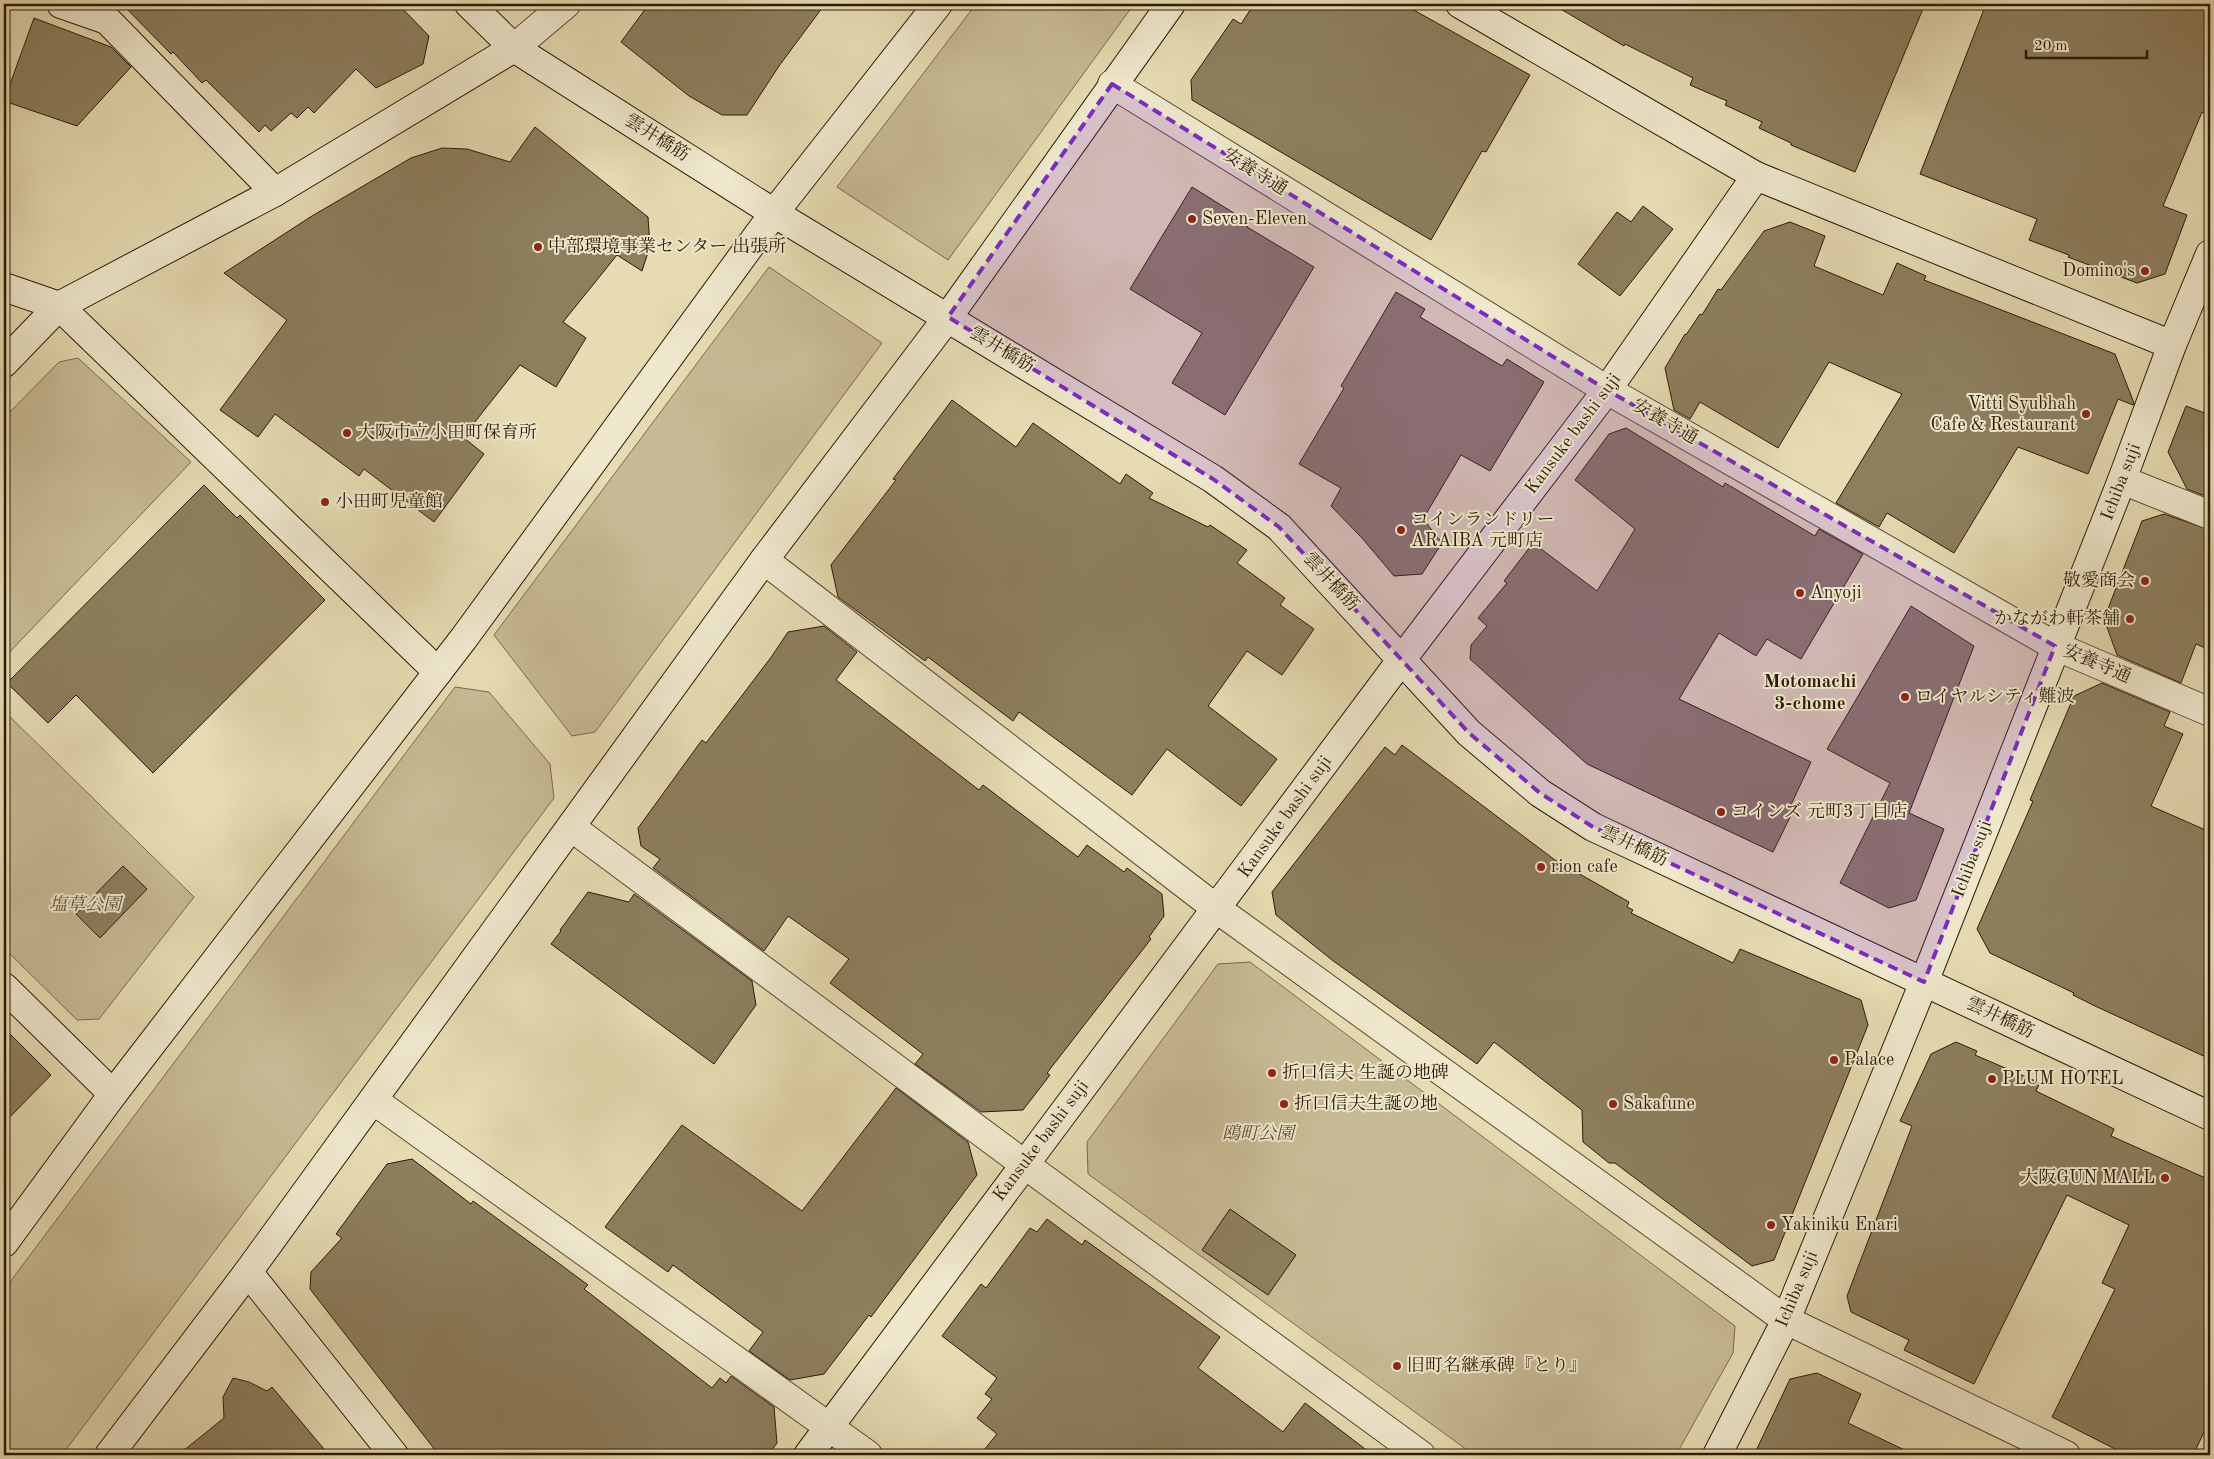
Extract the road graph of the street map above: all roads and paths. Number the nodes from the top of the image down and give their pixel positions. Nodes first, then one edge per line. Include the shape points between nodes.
1 (61, 4) edge
2 (469, 4) edge
3 (566, 4) edge
4 (938, 4) edge
5 (1171, 4) edge
6 (1460, 4) edge
7 (514, 48) junction
8 (1112, 84) junction
9 (1756, 176) junction
10 (275, 192) junction
11 (774, 213) junction
12 (2208, 267) edge
13 (4, 287) edge
14 (59, 306) junction
15 (948, 317) junction
16 (2172, 345) junction
17 (4, 363) edge
18 (1607, 390) junction
19 (2122, 480) junction
20 (2210, 515) edge
21 (764, 560) junction
22 (2055, 646) junction
23 (1402, 659) junction
24 (438, 672) junction
25 (2210, 712) edge
26 (571, 826) junction
27 (1217, 909) junction
28 (1924, 982) junction
29 (4, 987) edge
30 (113, 1094) junction
31 (372, 1100) junction
32 (2210, 1116) edge
33 (1024, 1164) junction
34 (4, 1243) edge
35 (248, 1272) junction
36 (1786, 1320) junction
37 (829, 1426) junction
38 (109, 1455) edge
39 (394, 1455) edge
40 (808, 1455) edge
41 (868, 1455) edge
42 (1421, 1455) edge
43 (1717, 1455) edge
44 (2066, 1455) edge

1 - 10 street via 107,20
2 - 7 street, 雲井橋筋
3 - 7 street
4 - 11 street
5 - 8 street
6 - 9 street
7 - 10 street
7 - 11 street, 雲井橋筋
8 - 15 street
8 - 18 street, 安養寺通
9 - 16 street
9 - 18 street, Kansuke bashi suji
10 - 14 street
11 - 15 street, 雲井橋筋
11 - 24 street
12 - 16 street, Ichiba suji
13 - 14 street
14 - 17 street
14 - 24 street
15 - 21 street
15 - 23 street, 雲井橋筋 via 1213,479 1279,527
16 - 19 street, Ichiba suji
18 - 22 street, 安養寺通
18 - 23 street, Kansuke bashi suji
19 - 20 street
19 - 22 street, Ichiba suji
21 - 26 street
21 - 27 street
22 - 25 street, 安養寺通
22 - 28 street, Ichiba suji
23 - 27 street, Kansuke bashi suji
23 - 28 street, 雲井橋筋 via 1470,733 1540,793 1593,827
24 - 30 street
26 - 31 street
26 - 33 street
27 - 33 street, Kansuke bashi suji
27 - 36 street
28 - 32 street, 雲井橋筋
28 - 36 street, Ichiba suji
29 - 30 street
30 - 34 street
31 - 35 street
31 - 37 street
33 - 37 street, Kansuke bashi suji
33 - 42 street
35 - 38 street
35 - 39 street
36 - 43 street, Ichiba suji
36 - 44 street
37 - 40 street, Kansuke bashi suji
37 - 41 street

